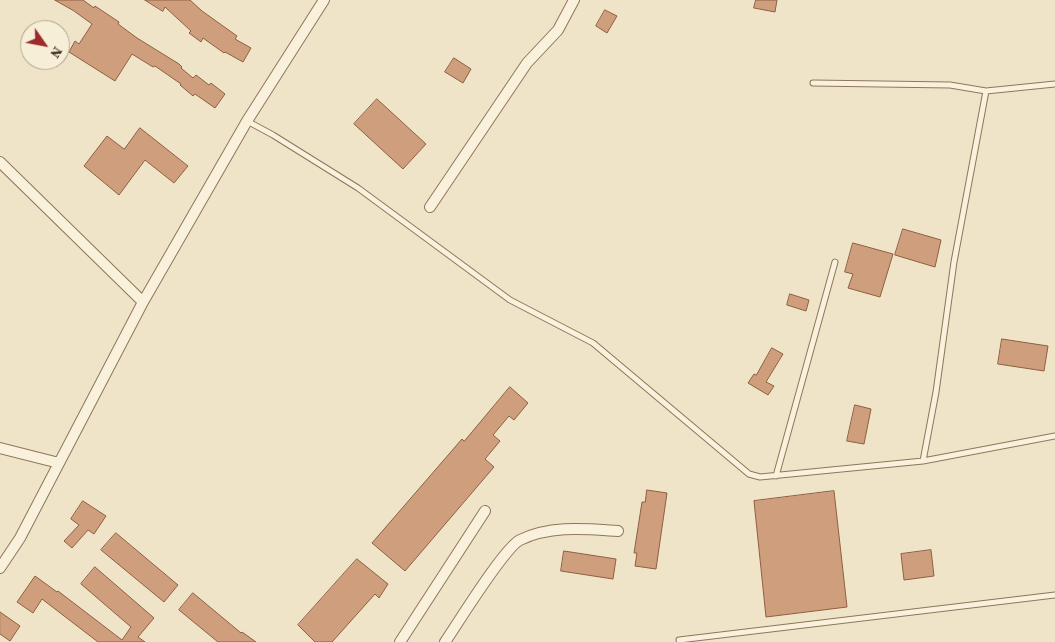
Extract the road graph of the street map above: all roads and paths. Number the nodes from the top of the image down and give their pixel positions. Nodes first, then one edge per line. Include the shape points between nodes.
1 (324, 0) edge
2 (574, 0) edge
3 (813, 83) dead end
4 (1055, 84) edge
5 (986, 91) junction
6 (247, 121) junction
7 (0, 162) edge
8 (430, 207) dead end
9 (835, 262) dead end
10 (142, 302) junction
11 (1055, 436) edge
12 (0, 448) edge
13 (923, 461) junction
14 (60, 463) junction
15 (776, 476) junction
16 (485, 511) dead end
17 (618, 531) dead end
18 (0, 568) edge
19 (1055, 596) edge
20 (679, 640) dead end
21 (400, 642) edge
22 (445, 642) edge

1 - 6 street
2 - 8 street via 558,30 527,63
3 - 5 lane via 950,85
4 - 5 lane
5 - 13 lane
6 - 10 street
6 - 15 lane via 358,188 510,300 593,343 749,474
7 - 10 street
9 - 15 lane
10 - 14 street
11 - 13 lane
12 - 14 street
13 - 15 lane
14 - 18 street
16 - 21 street
17 - 22 street via 568,529 518,541 502,558
19 - 20 lane

